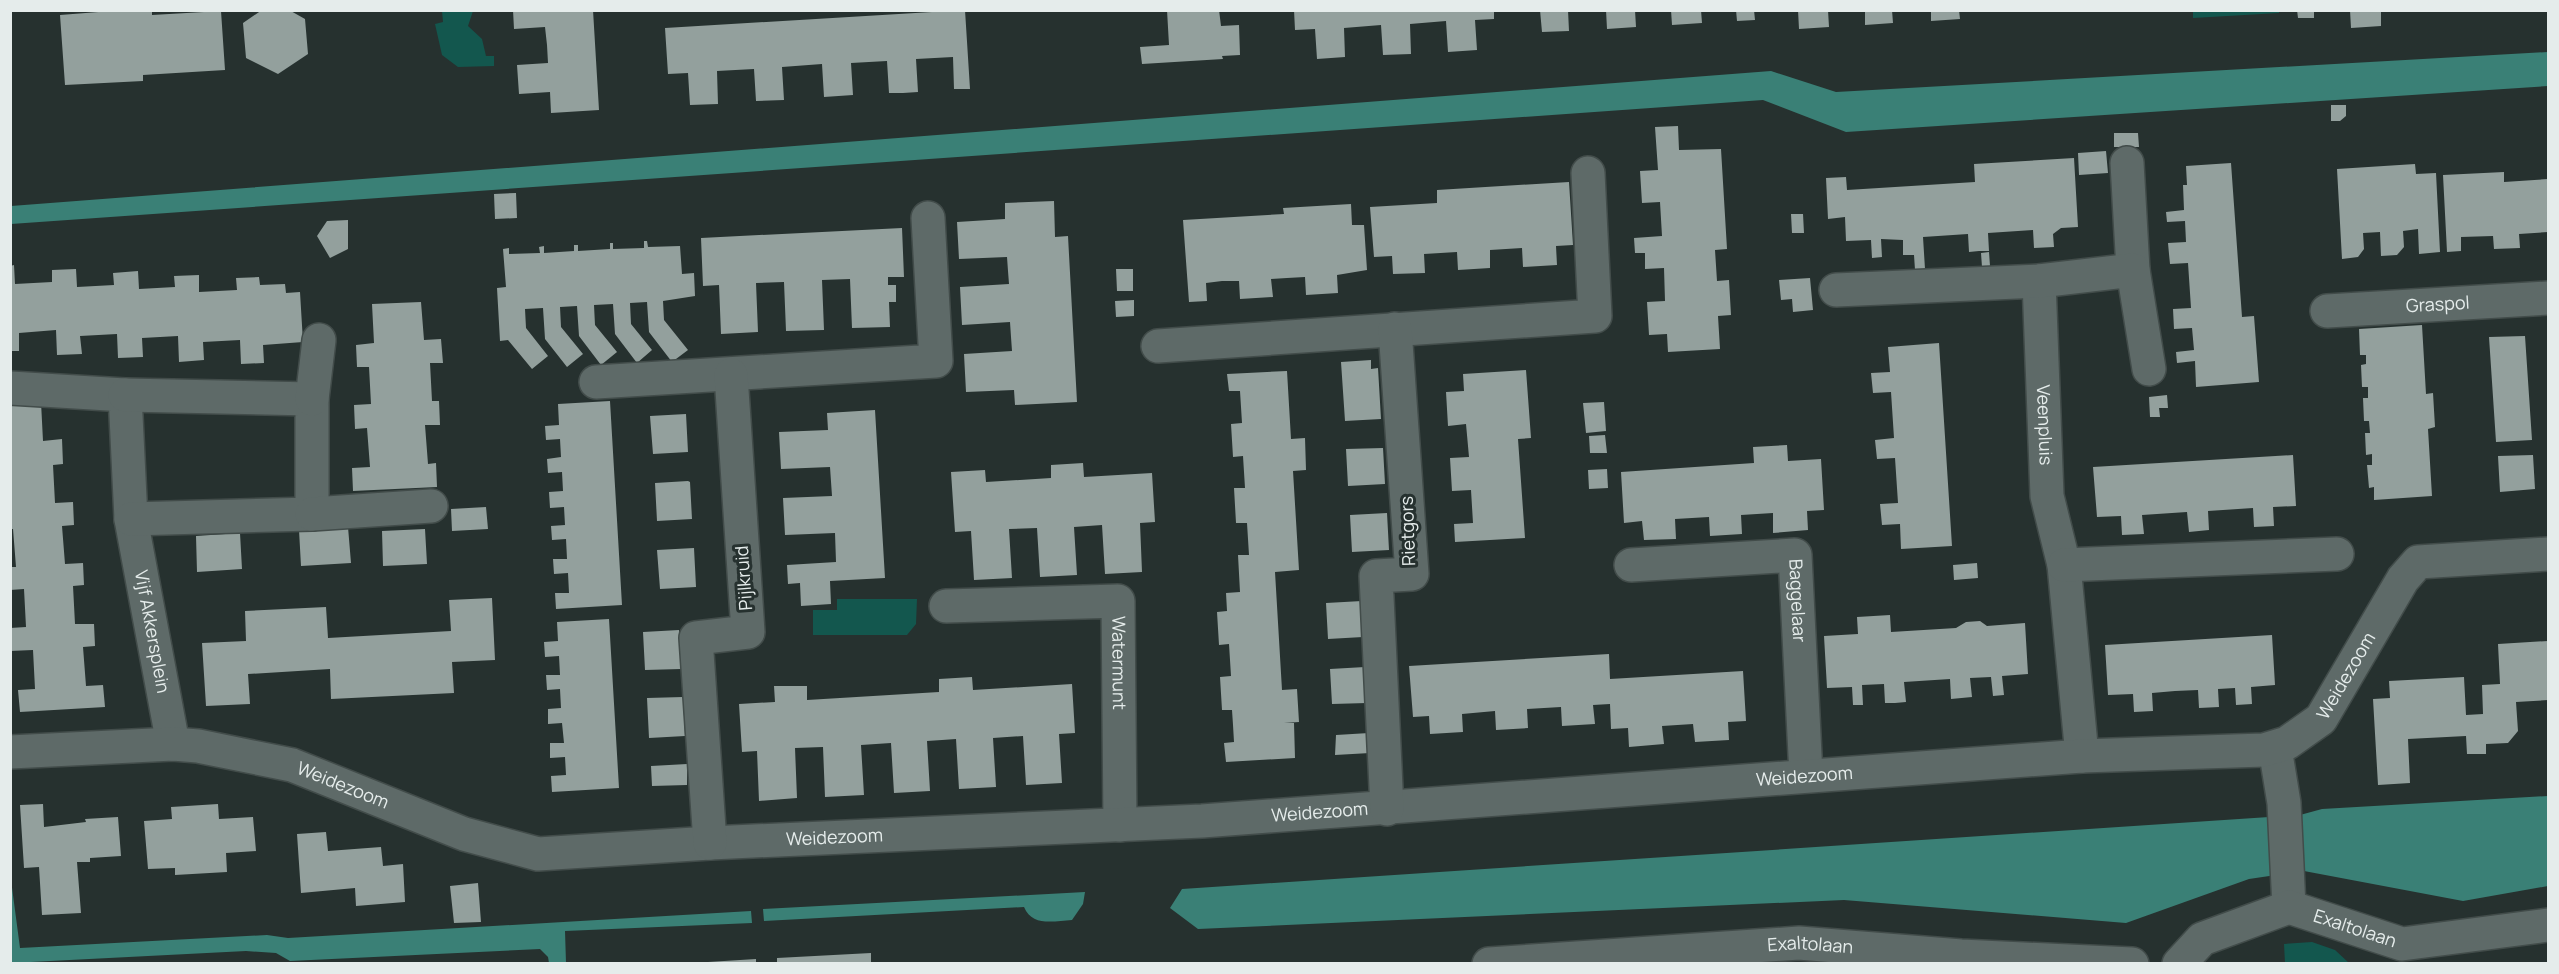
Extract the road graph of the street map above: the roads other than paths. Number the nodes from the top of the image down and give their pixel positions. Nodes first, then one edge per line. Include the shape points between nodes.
1 (2127, 163) dead end
2 (1588, 172) dead end
3 (928, 218) dead end
4 (2133, 270) junction
5 (2039, 281) junction
6 (1836, 290) dead end
7 (2548, 298) edge
8 (2327, 311) dead end
9 (1395, 329) junction
10 (319, 340) dead end
11 (1158, 346) dead end
12 (2149, 369) dead end
13 (731, 375) junction
14 (596, 382) dead end
15 (10, 388) edge
16 (125, 395) junction
17 (312, 399) junction
18 (431, 506) dead end
19 (312, 514) junction
20 (131, 519) junction
21 (2337, 554) dead end
22 (2548, 554) edge
23 (1631, 565) dead end
24 (2064, 566) junction
25 (946, 606) dead end
26 (173, 744) junction
27 (2275, 748) junction
28 (10, 753) edge
29 (2082, 756) junction
30 (1806, 775) junction
31 (1387, 809) junction
32 (1120, 825) junction
33 (710, 843) junction
34 (2289, 895) junction
35 (2548, 925) edge
36 (2403, 954) edge
37 (1742, 955) edge
38 (1489, 963) edge
39 (2132, 963) edge
40 (2179, 963) edge

1 - 4 street
2 - 9 street via 1594,316
3 - 13 street via 936,361
4 - 5 street
4 - 12 street
5 - 6 street
5 - 24 street, Veenpluis via 2047,496
7 - 8 street, Graspol
9 - 11 street
9 - 31 street, Rietgors via 1412,574 1376,576
10 - 17 street
13 - 14 street
13 - 33 street, Pijlkruid via 748,632 696,638
15 - 16 street
16 - 17 street
16 - 20 street, Vijf Akkersplein
17 - 19 street
18 - 19 street
19 - 20 street
20 - 26 street, Vijf Akkersplein
21 - 24 street
22 - 27 street, Weidezoom via 2418,562 2403,579 2321,719
23 - 30 street, Baggelaar via 1795,555
24 - 29 street, Veenpluis
25 - 32 street, Watermunt via 1118,600
26 - 28 street, Weidezoom
26 - 33 street, Weidezoom via 292,765 464,834 538,854
27 - 29 street, Weidezoom
27 - 34 street via 2284,804
29 - 30 street, Weidezoom
30 - 31 street, Weidezoom
31 - 32 street, Weidezoom
32 - 33 street, Weidezoom
34 - 36 street, Exaltolaan
34 - 40 street, Exaltolaan via 2202,939
35 - 36 street, Exaltolaan
37 - 38 street, Exaltolaan
37 - 39 street, Exaltolaan via 1799,943 1961,956

